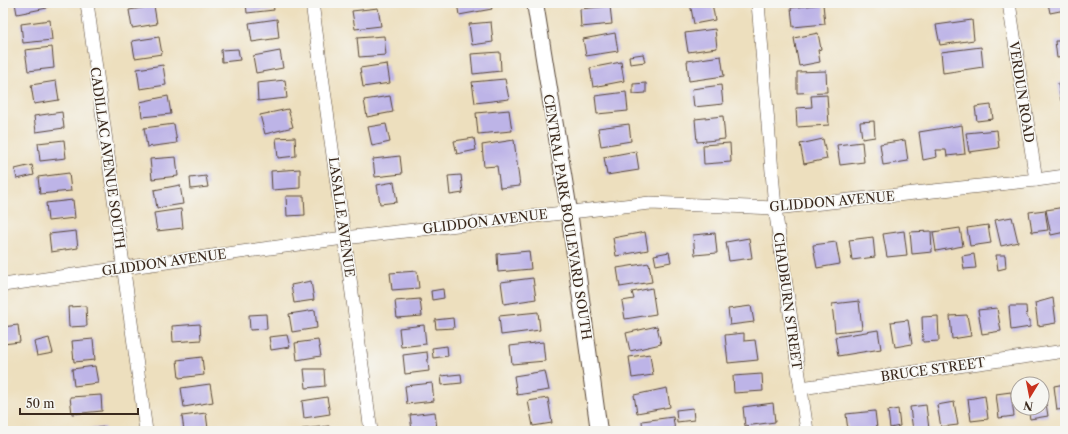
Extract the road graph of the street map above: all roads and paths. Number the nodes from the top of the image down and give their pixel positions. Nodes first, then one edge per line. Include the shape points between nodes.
1 (87, 3) edge
2 (312, 3) edge
3 (535, 3) edge
4 (758, 3) edge
5 (1009, 3) edge
6 (1065, 176) edge
7 (1036, 180) junction
8 (776, 208) junction
9 (568, 211) junction
10 (344, 238) junction
11 (124, 268) junction
12 (3, 285) edge
13 (1065, 351) edge
14 (800, 388) junction
15 (146, 431) edge
16 (371, 431) edge
17 (599, 431) edge
18 (807, 431) edge

1 - 11 street, CADILLAC AVENUE SOUTH
2 - 10 street, LASALLE AVENUE
3 - 9 street, CENTRAL PARK BOULEVARD SOUTH
4 - 8 street, CHADBURN STREET
5 - 7 street, VERDUN ROAD
6 - 7 street, GLIDDON AVENUE
7 - 8 street, GLIDDON AVENUE
8 - 9 street, GLIDDON AVENUE via 650,203
8 - 14 street, CHADBURN STREET
9 - 10 street, GLIDDON AVENUE
9 - 17 street, CENTRAL PARK BOULEVARD SOUTH
10 - 11 street, GLIDDON AVENUE
10 - 16 street, LASALLE AVENUE
11 - 12 street, GLIDDON AVENUE
11 - 15 street, CADILLAC AVENUE SOUTH
13 - 14 street, BRUCE STREET
14 - 18 street, CHADBURN STREET

